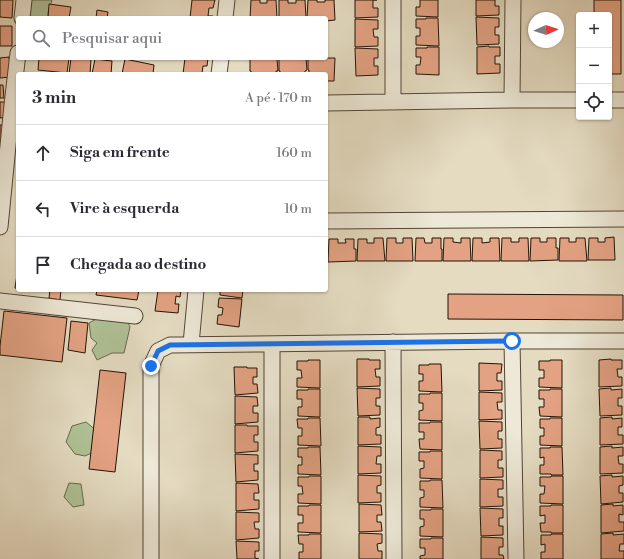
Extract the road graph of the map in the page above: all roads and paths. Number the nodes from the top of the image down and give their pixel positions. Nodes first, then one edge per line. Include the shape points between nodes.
1 (24, 0) edge
2 (227, 0) edge
3 (393, 0) edge
4 (513, 0) edge
5 (22, 16) edge
6 (225, 16) edge
7 (18, 60) edge
8 (221, 60) edge
9 (17, 72) edge
10 (219, 72) edge
11 (16, 88) edge
12 (512, 100) junction
13 (576, 100) edge
14 (612, 100) edge
15 (624, 100) edge
16 (393, 102) junction
17 (328, 103) edge
18 (15, 106) edge
19 (624, 219) edge
20 (328, 221) edge
21 (0, 227) edge
22 (196, 292) edge
23 (0, 301) edge
24 (135, 316) dead end
25 (512, 341) junction
26 (624, 341) edge
27 (393, 342) junction
28 (190, 344) junction
29 (272, 344) junction
30 (151, 559) edge
31 (272, 559) edge
32 (394, 559) edge
33 (516, 559) edge

1 - 5 street
2 - 6 street
3 - 16 street
4 - 12 street
7 - 9 street
8 - 10 street
11 - 18 street
12 - 13 street
12 - 16 street
14 - 15 street
16 - 17 street
18 - 21 street
19 - 20 street
22 - 28 street
23 - 24 street
25 - 26 street
25 - 27 street
25 - 33 street
27 - 29 street
27 - 32 street
28 - 29 street
28 - 30 street via 170,345 158,351 151,366
29 - 31 street

